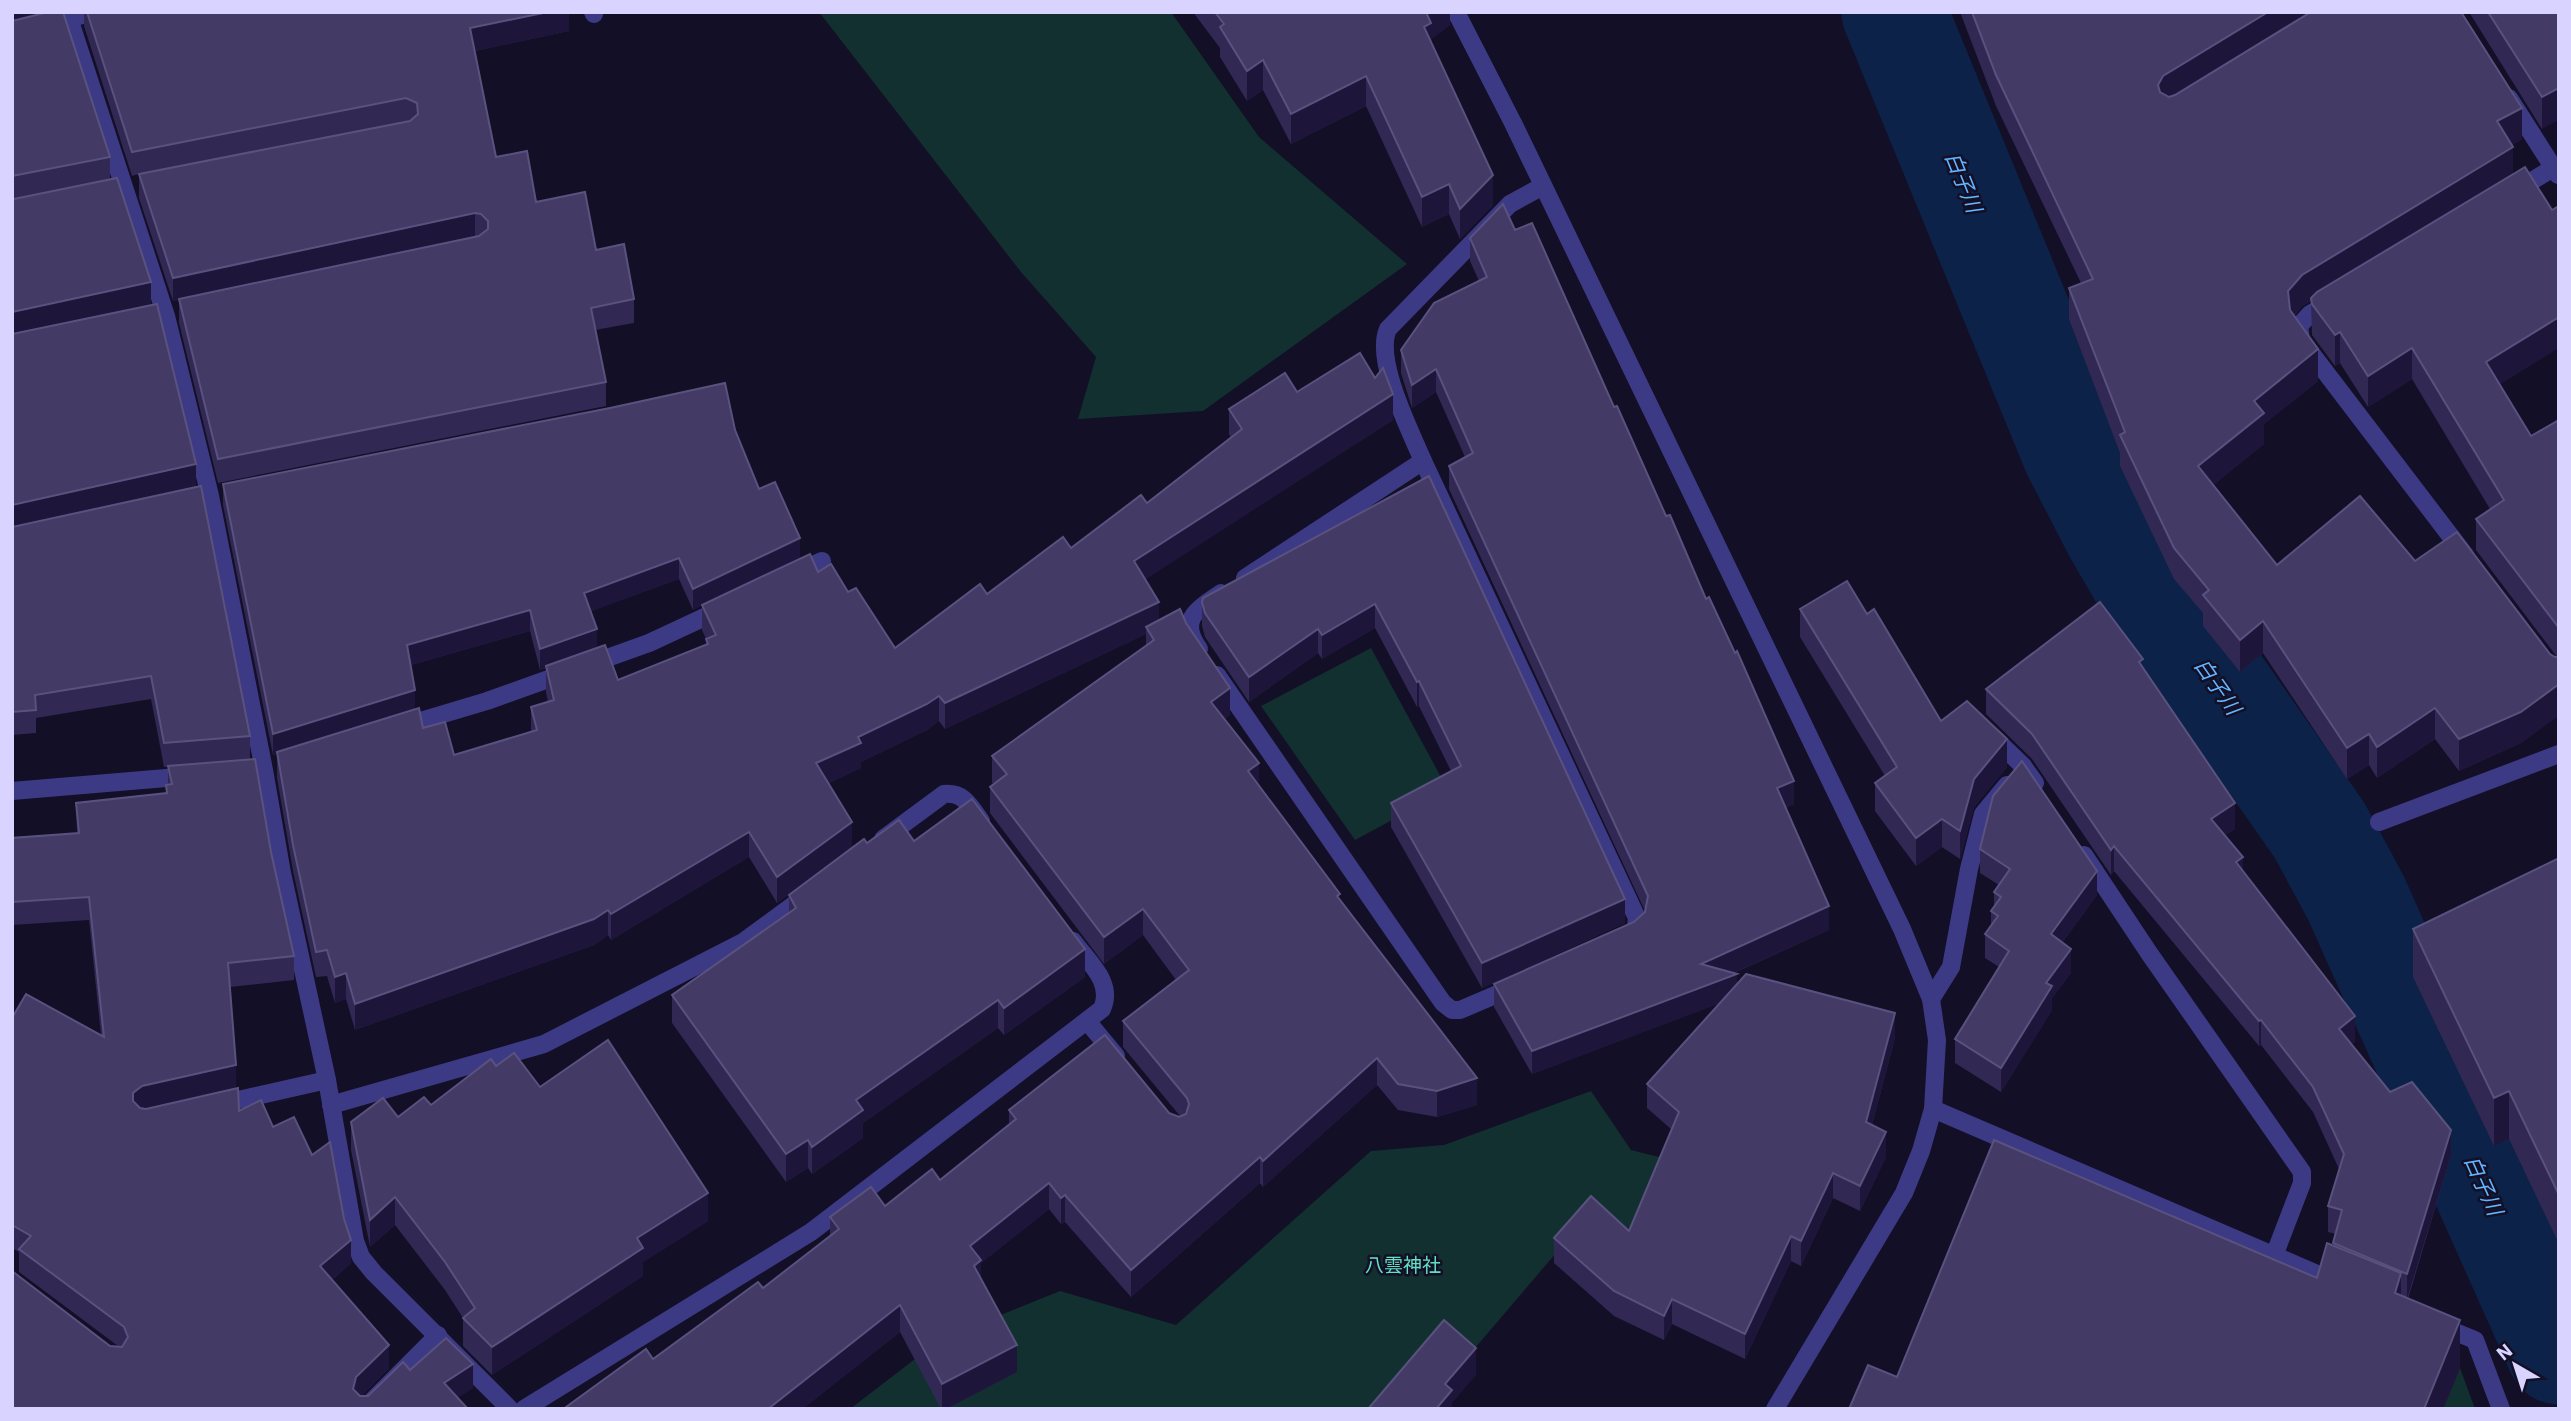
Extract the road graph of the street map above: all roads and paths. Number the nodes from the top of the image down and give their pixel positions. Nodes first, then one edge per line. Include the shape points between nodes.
1 (93, 12) edge
2 (1456, 12) edge
3 (69, 15) edge
4 (12, 34) edge
5 (2498, 80) edge
6 (2556, 172) edge
7 (1543, 186) junction
8 (2495, 203) edge
9 (2345, 293) edge
10 (1423, 461) junction
11 (822, 561) dead end
12 (2475, 569) edge
13 (773, 584) edge
14 (736, 602) edge
15 (1978, 723) edge
16 (379, 734) edge
17 (2559, 754) edge
18 (2022, 766) junction
19 (211, 774) edge
20 (12, 791) edge
21 (2044, 794) edge
22 (2379, 822) dead end
23 (989, 831) edge
24 (2074, 838) edge
25 (866, 852) edge
26 (821, 885) edge
27 (1064, 929) edge
28 (1605, 946) edge
29 (1533, 978) edge
30 (1931, 999) junction
31 (1087, 1020) junction
32 (1129, 1071) edge
33 (327, 1080) junction
34 (331, 1105) junction
35 (1933, 1109) junction
36 (196, 1110) edge
37 (2274, 1256) junction
38 (2350, 1288) edge
39 (2425, 1319) edge
40 (438, 1335) junction
41 (364, 1409) edge
42 (510, 1409) edge
43 (524, 1409) edge
44 (1775, 1409) edge
45 (2501, 1409) edge

1 - 3 street
2 - 7 street
3 - 4 street
3 - 33 street via 166,316 210,496
5 - 6 street
6 - 8 street
7 - 10 street via 1510,204 1383,339 1395,395
7 - 30 street via 1902,929
9 - 12 street via 2310,314 2299,326 2301,340
10 - 28 street via 1637,918 1629,935
10 - 29 street via 1200,608 1190,620 1189,631 1443,1003 1460,1010
11 - 13 street
14 - 16 street via 649,643 488,701
15 - 18 street
17 - 22 street
18 - 21 street
18 - 30 street via 1983,814 1951,967
19 - 20 street
23 - 25 street via 964,798 944,794
24 - 37 street via 2302,1172
26 - 34 street via 743,942 544,1044
27 - 31 street via 1105,984 1108,997 1102,1009
30 - 35 street via 1937,1040
31 - 32 street
31 - 43 street via 811,1232
33 - 34 street
33 - 36 street
34 - 40 street via 361,1257
35 - 37 street
35 - 44 street via 1904,1193
37 - 38 street
39 - 45 street via 2475,1340
40 - 41 street
40 - 42 street

